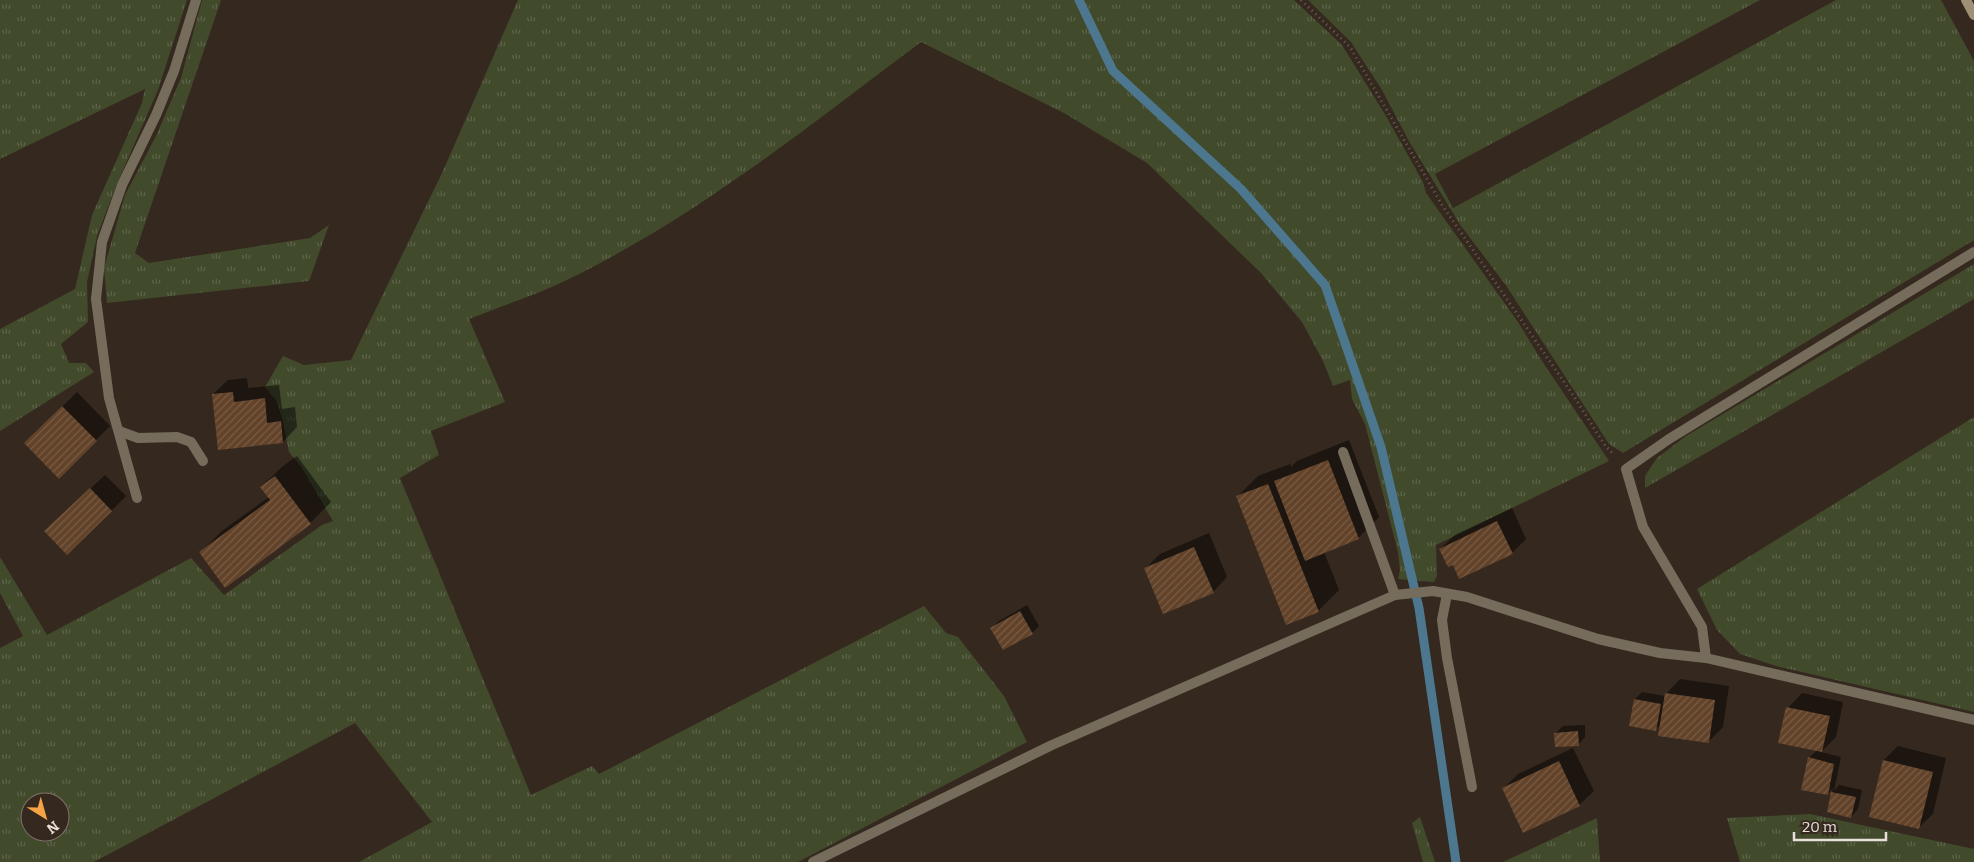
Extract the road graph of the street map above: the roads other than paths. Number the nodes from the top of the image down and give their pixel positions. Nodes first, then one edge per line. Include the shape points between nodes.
1 (196, 0) edge
2 (1966, 0) edge
3 (1974, 15) edge
4 (1974, 252) edge
5 (118, 431) junction
6 (1343, 452) dead end
7 (203, 460) dead end
8 (137, 498) dead end
9 (1398, 594) junction
10 (1447, 594) junction
11 (1706, 658) junction
12 (1974, 720) edge
13 (1472, 787) dead end
14 (813, 862) edge

1 - 5 street via 174,71 122,185 102,242 96,299 109,398
2 - 3 street
4 - 11 street via 1669,439 1626,469 1643,527 1702,627
5 - 7 street via 138,438 177,437 191,442
5 - 8 street
6 - 9 street
9 - 10 street via 1433,591
9 - 14 street via 1052,745
10 - 11 street via 1467,597 1598,639 1660,653
10 - 13 street via 1442,620
11 - 12 street

